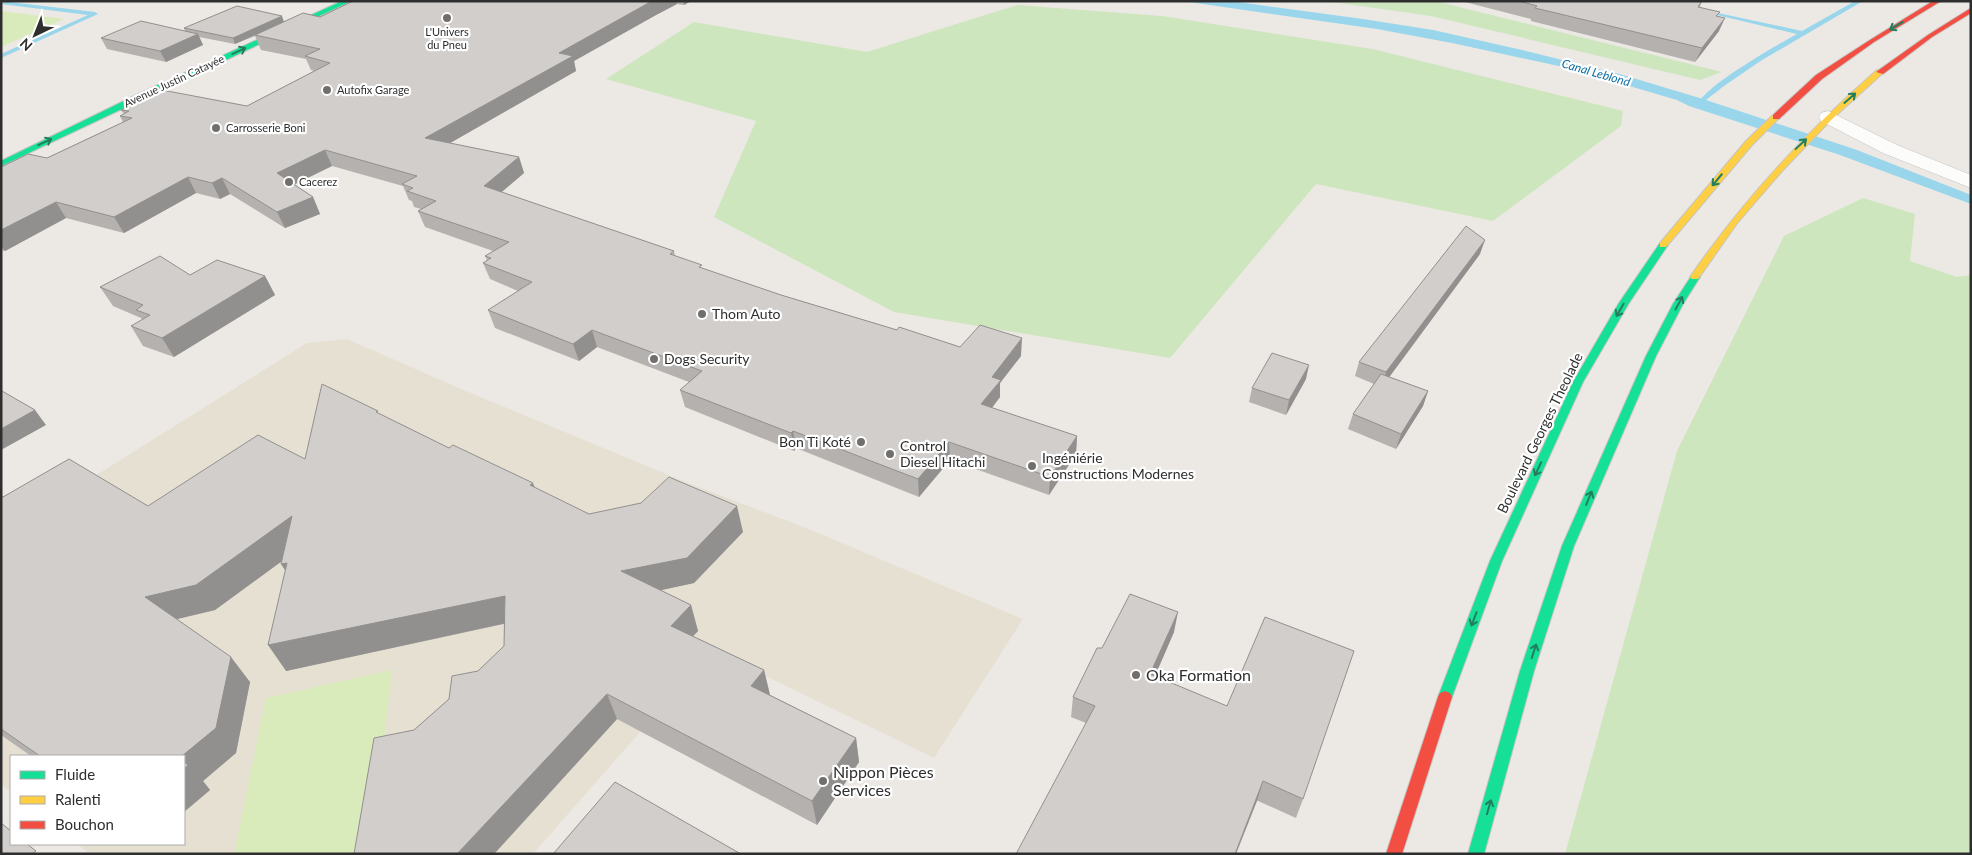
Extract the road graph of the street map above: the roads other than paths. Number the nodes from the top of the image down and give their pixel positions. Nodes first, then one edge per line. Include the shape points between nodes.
1 (348, 1) edge
2 (1938, 1) edge
3 (1971, 10) edge
4 (1828, 117) junction
5 (1, 164) edge
6 (1971, 182) edge
7 (1394, 854) edge
8 (1476, 854) edge

5 -> 1 main road, Avenue Justin Catayée
2 -> 7 main road, Boulevard Georges Theolade via 1819,78 1748,142 1657,252 1624,302 1578,382 1496,561 1448,688
4 -> 3 main road via 1904,52
4 - 6 street via 1890,149
8 -> 4 main road via 1520,697 1563,561 1647,363 1688,287 1735,219 1787,156

